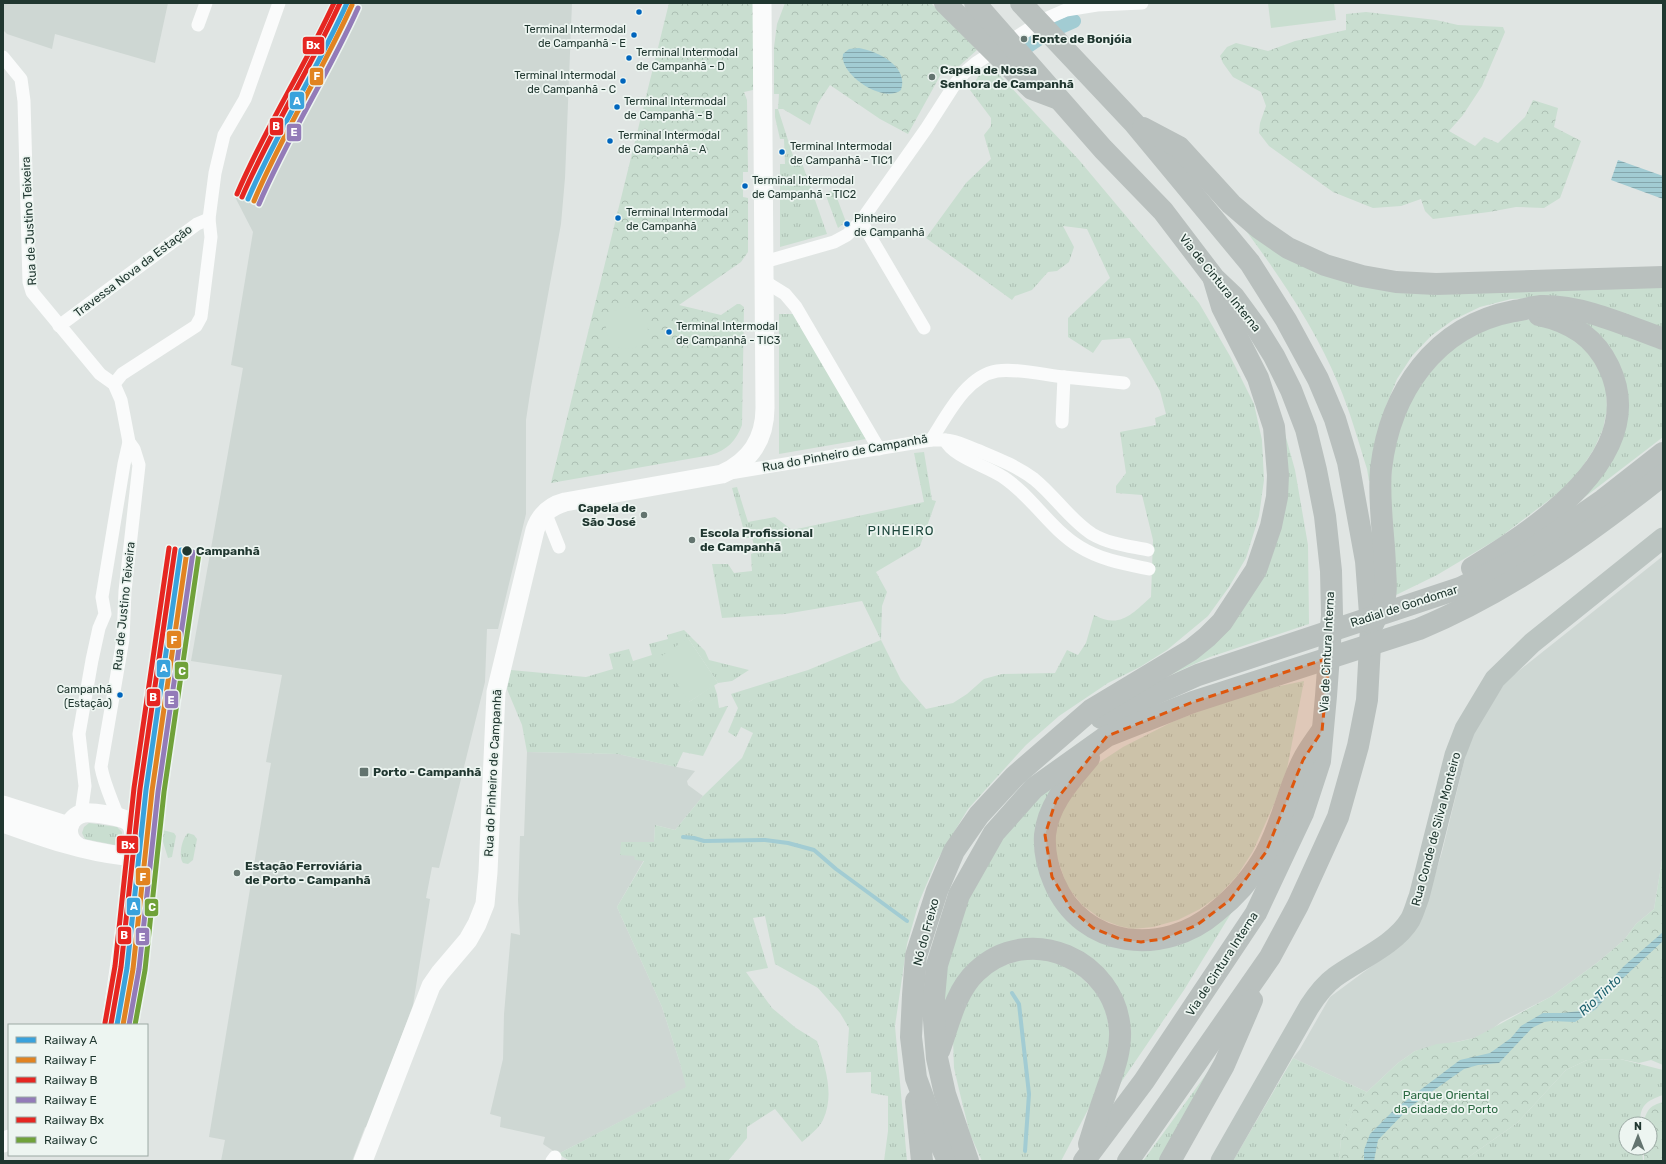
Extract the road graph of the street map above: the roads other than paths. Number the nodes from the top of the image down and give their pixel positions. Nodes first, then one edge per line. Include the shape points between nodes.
1 (206, 3) edge
2 (278, 3) edge
3 (762, 3) edge
4 (776, 3) edge
5 (945, 3) edge
6 (1021, 3) edge
7 (1035, 3) edge
8 (1142, 3) edge
9 (977, 6) edge
10 (198, 25) dead end
11 (1051, 36) junction
12 (763, 46) junction
13 (3, 57) edge
14 (1038, 85) junction
15 (1134, 123) junction
16 (209, 219) junction
17 (861, 221) junction
18 (764, 262) junction
19 (1663, 277) edge
20 (1214, 278) junction
21 (764, 281) junction
22 (1506, 313) junction
23 (59, 326) junction
24 (924, 328) dead end
25 (1663, 339) edge
26 (1064, 377) junction
27 (118, 379) junction
28 (1124, 383) dead end
29 (1062, 422) dead end
30 (931, 440) junction
31 (945, 440) junction
32 (129, 442) junction
33 (878, 449) junction
34 (1663, 453) edge
35 (1663, 475) edge
36 (714, 476) junction
37 (545, 512) junction
38 (1663, 538) edge
39 (559, 547) dead end
40 (1148, 550) dead end
41 (1375, 559) junction
42 (1149, 569) dead end
43 (1416, 602) junction
44 (1322, 731) junction
45 (1107, 736) junction
46 (1055, 741) junction
47 (3, 805) edge
48 (118, 817) junction
49 (75, 820) junction
50 (3, 823) edge
51 (77, 846) junction
52 (133, 850) junction
53 (1270, 957) junction
54 (111, 1024) edge
55 (937, 1058) junction
56 (916, 1078) junction
57 (364, 1161) edge
58 (922, 1161) edge
59 (948, 1161) edge
60 (968, 1161) edge
61 (1084, 1161) edge
62 (1128, 1161) edge
63 (1170, 1161) edge
64 (1222, 1161) edge

1 - 10 street
2 - 16 street via 245,99 224,135 215,173
3 - 12 street, Rua do Pinheiro de Campanhã
4 - 12 street
5 - 14 highway
6 - 11 highway
7 - 11 highway
8 - 17 street via 1097,5 1066,10 1043,20 970,68 955,84
9 - 14 highway
11 - 15 highway
12 - 18 street, Rua do Pinheiro de Campanhã
13 - 23 street, Rua de Justino Teixeira via 21,78 24,101 32,292
14 - 20 highway, Via de Cintura Interna via 1059,99 1163,211
15 - 19 highway via 1179,147 1231,204 1288,248 1332,267 1362,276 1396,282 1436,284
15 - 41 highway via 1250,263 1290,327 1318,379 1335,419
16 - 23 street, Travessa Nova da Estação via 197,224
16 - 27 street via 211,237 199,322
17 - 18 street via 847,235 834,242
17 - 24 street
18 - 21 street, Rua do Pinheiro de Campanhã
20 - 44 highway, Via de Cintura Interna via 1234,297 1274,356 1306,429 1316,470 1325,516 1332,615
20 - 46 highway via 1222,307 1258,378 1274,427 1277,497 1271,526 1256,570 1222,622 1207,637 1191,650 1091,710
21 - 33 street via 780,290 796,307
21 - 36 street, Rua do Pinheiro de Campanhã via 763,432 754,449 743,459 729,470
22 - 25 highway via 1540,306 1562,308 1586,313
22 - 41 highway via 1485,319 1450,338 1422,365 1402,395 1388,435 1382,468
22 - 43 highway via 1555,319 1589,338 1601,352 1610,369 1617,398 1612,440 1592,473 1560,505 1497,553
23 - 27 street, Rua de Justino Teixeira via 100,374
26 - 28 street, Rua do Pinheiro de Campanhã
26 - 29 street
26 - 30 street, Rua do Pinheiro de Campanhã via 1007,370 989,372 963,392
27 - 32 street, Rua de Justino Teixeira
30 - 31 street
30 - 33 street, Rua do Pinheiro de Campanhã
31 - 40 street via 956,441 994,457 1025,474 1094,535 1114,543
31 - 42 street via 952,450 1003,477 1026,496 1069,540 1106,559
32 - 48 street, Rua de Justino Teixeira via 139,465 125,591 123,638 101,767 103,780
32 - 49 street, Rua de Justino Teixeira via 102,597 105,614 92,660 79,734 84,786
33 - 36 street, Rua do Pinheiro de Campanhã
34 - 43 highway, Radial de Gondomar via 1603,500 1518,559 1460,588
35 - 45 highway, Radial de Gondomar via 1612,516 1523,576 1454,614 1418,629 1192,702
36 - 37 street, Rua do Pinheiro de Campanhã via 564,502
37 - 39 street
37 - 57 street, Rua do Pinheiro de Campanhã via 535,530 497,688 488,876 483,909 468,940 431,986
38 - 64 main road, Rua Conde de Silva Monteiro via 1532,643 1495,678 1468,722 1455,755 1419,897 1411,919 1392,940 1333,978 1320,990
41 - 53 highway via 1385,596 1372,627 1367,700 1358,746 1338,817 1298,905
43 - 46 highway, Radial de Gondomar via 1198,675 1100,718
44 - 45 highway via 1303,760 1266,852 1249,878 1215,914 1198,925 1163,939 1141,942 1120,939 1081,920 1059,894 1046,858 1045,835 1056,800
44 - 61 highway, Via de Cintura Interna via 1320,762 1303,813 1256,913 1144,1081
45 - 55 highway, Nó do Freixo via 1034,788 994,833 959,895 937,965 934,1020
46 - 56 highway, Nó do Freixo via 1016,776 980,815 954,851 937,891 916,956 912,995 912,1037
47 - 49 street
48 - 49 street via 91,813
48 - 52 street via 131,824 134,834
49 - 51 street via 69,837
50 - 51 street via 50,840
51 - 52 street via 125,856
52 - 54 street
53 - 62 highway
53 - 63 highway via 1224,1065
55 - 60 highway, Nó do Freixo via 945,1094
55 - 61 highway via 964,986 976,971 992,960 1023,949 1052,951 1079,962 1102,982 1110,993 1119,1018 1120,1032 1120,1045 1112,1078
56 - 58 highway via 916,1111
56 - 59 highway, Nó do Freixo

